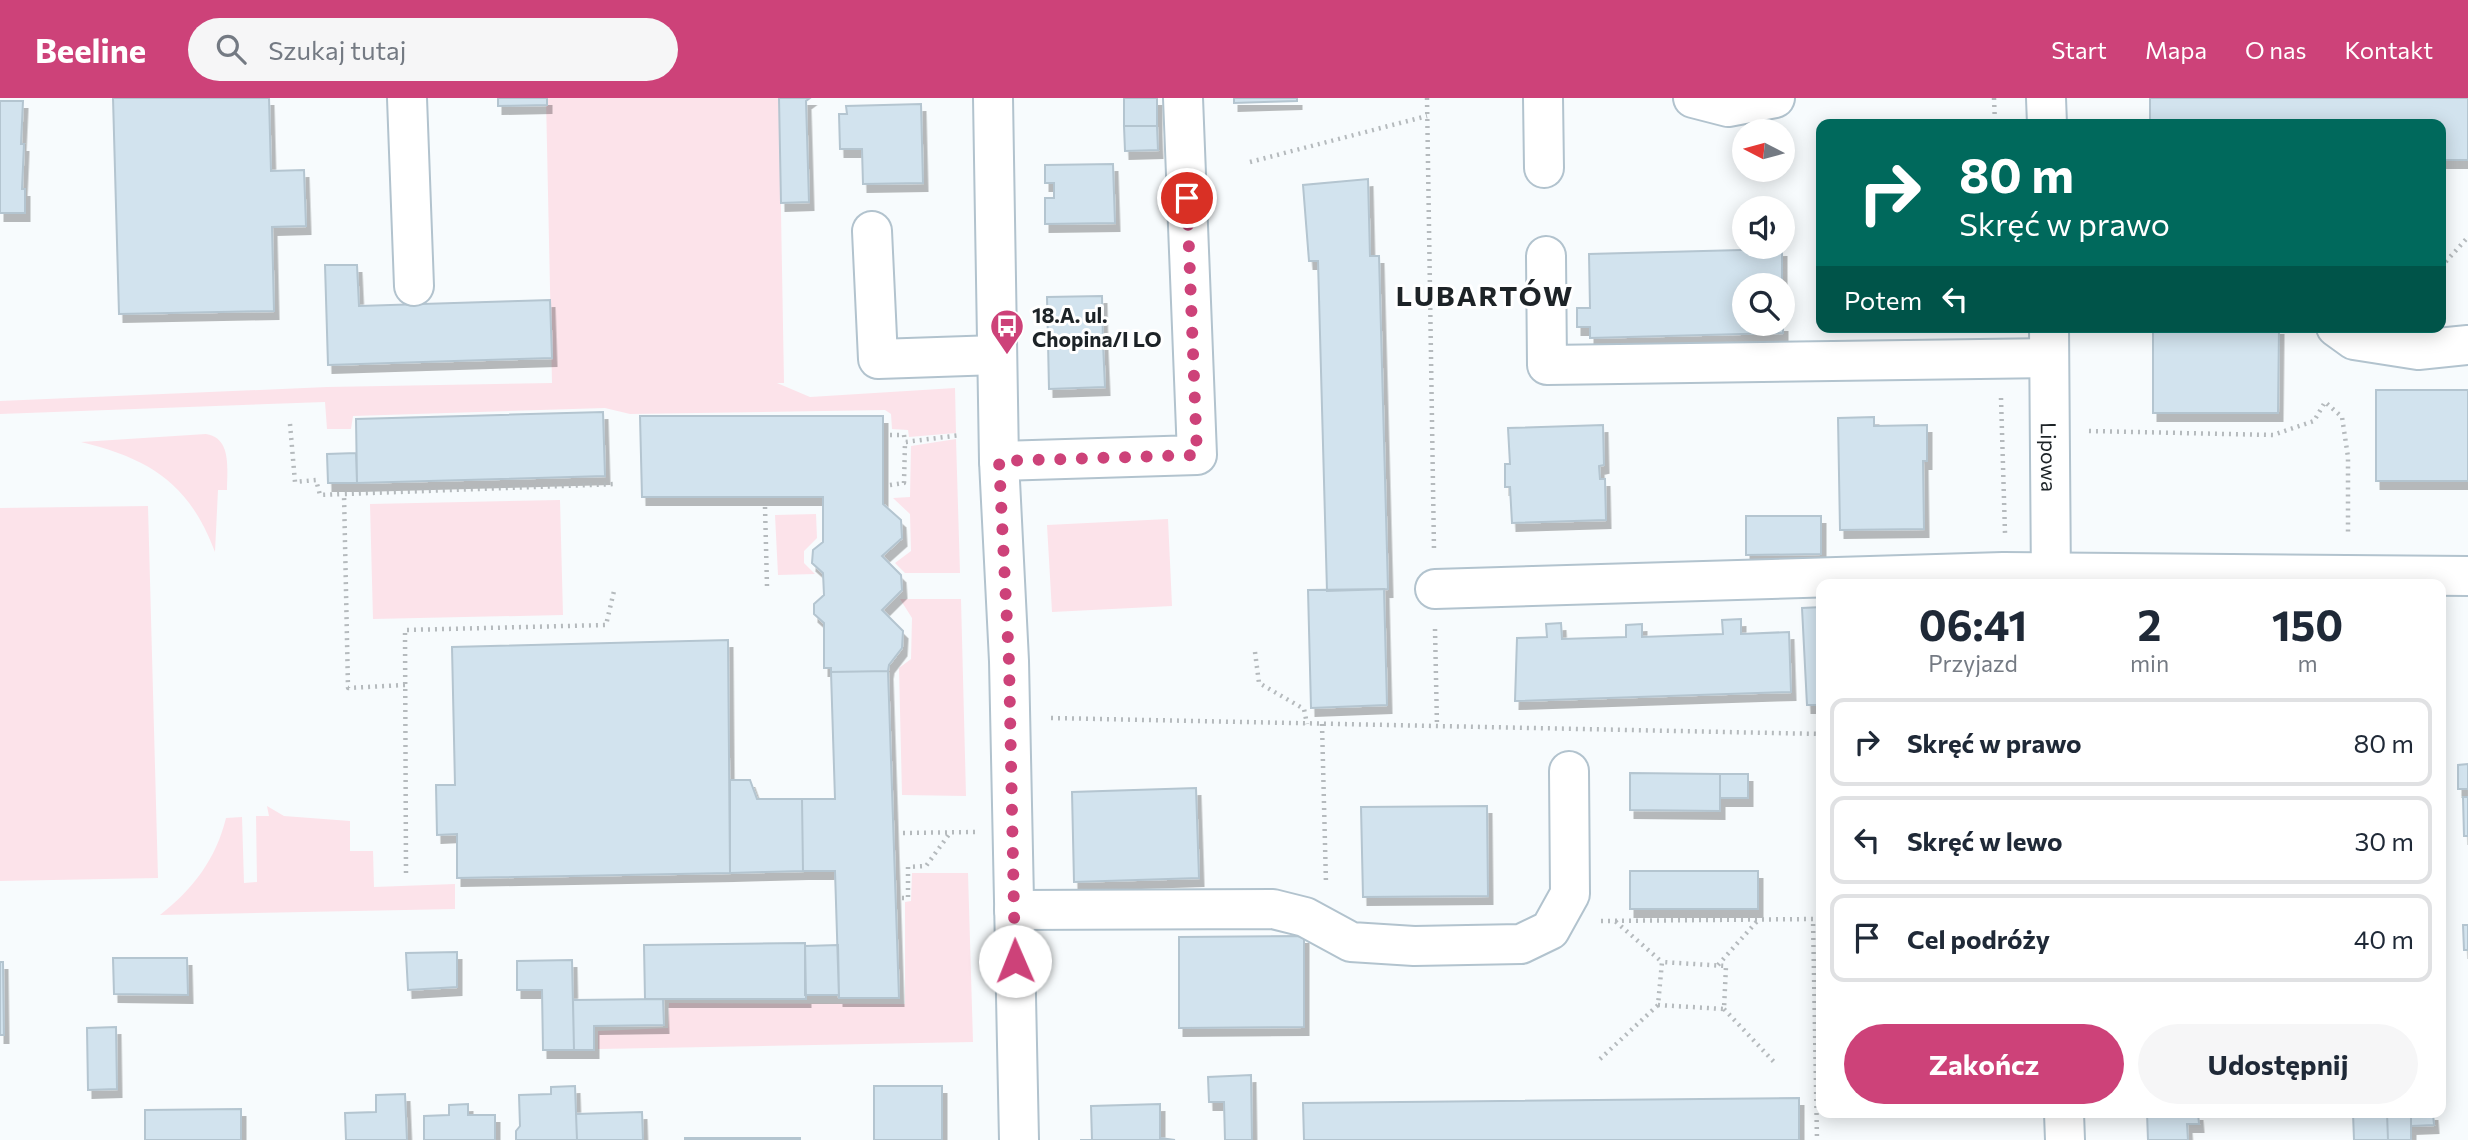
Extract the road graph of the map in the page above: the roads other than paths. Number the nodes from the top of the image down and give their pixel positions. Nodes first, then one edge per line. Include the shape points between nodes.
1 (407, 98) edge
2 (993, 98) edge
3 (1183, 98) edge
4 (1543, 98) edge
5 (1693, 98) edge
6 (1775, 98) edge
7 (2046, 98) edge
8 (2047, 119) edge
9 (1544, 168) dead end
10 (872, 230) dead end
11 (1546, 256) dead end
12 (414, 286) dead end
13 (2344, 333) edge
14 (2049, 343) edge
15 (2468, 345) edge
16 (997, 355) junction
17 (999, 461) junction
18 (2468, 576) edge
19 (2045, 579) edge
20 (2051, 579) edge
21 (2155, 579) edge
22 (1435, 589) road end
23 (1569, 771) dead end
24 (1014, 910) junction
25 (2064, 1118) edge
26 (1019, 1140) edge
27 (2065, 1140) edge

1 - 12 street
2 - 16 street
3 - 17 street via 1197,455
4 - 9 street
5 - 6 street via 1728,107
7 - 8 street
10 - 16 street via 878,359
11 - 14 street via 1547,365 2000,359
13 - 15 street via 2354,340 2418,350
14 - 20 street, Lipowa
16 - 17 street
17 - 24 street via 1009,634
18 - 21 street
19 - 22 street via 2003,572
23 - 24 street via 1570,894 1550,930 1521,944 1351,943 1306,918 1273,909
24 - 26 street
25 - 27 street

